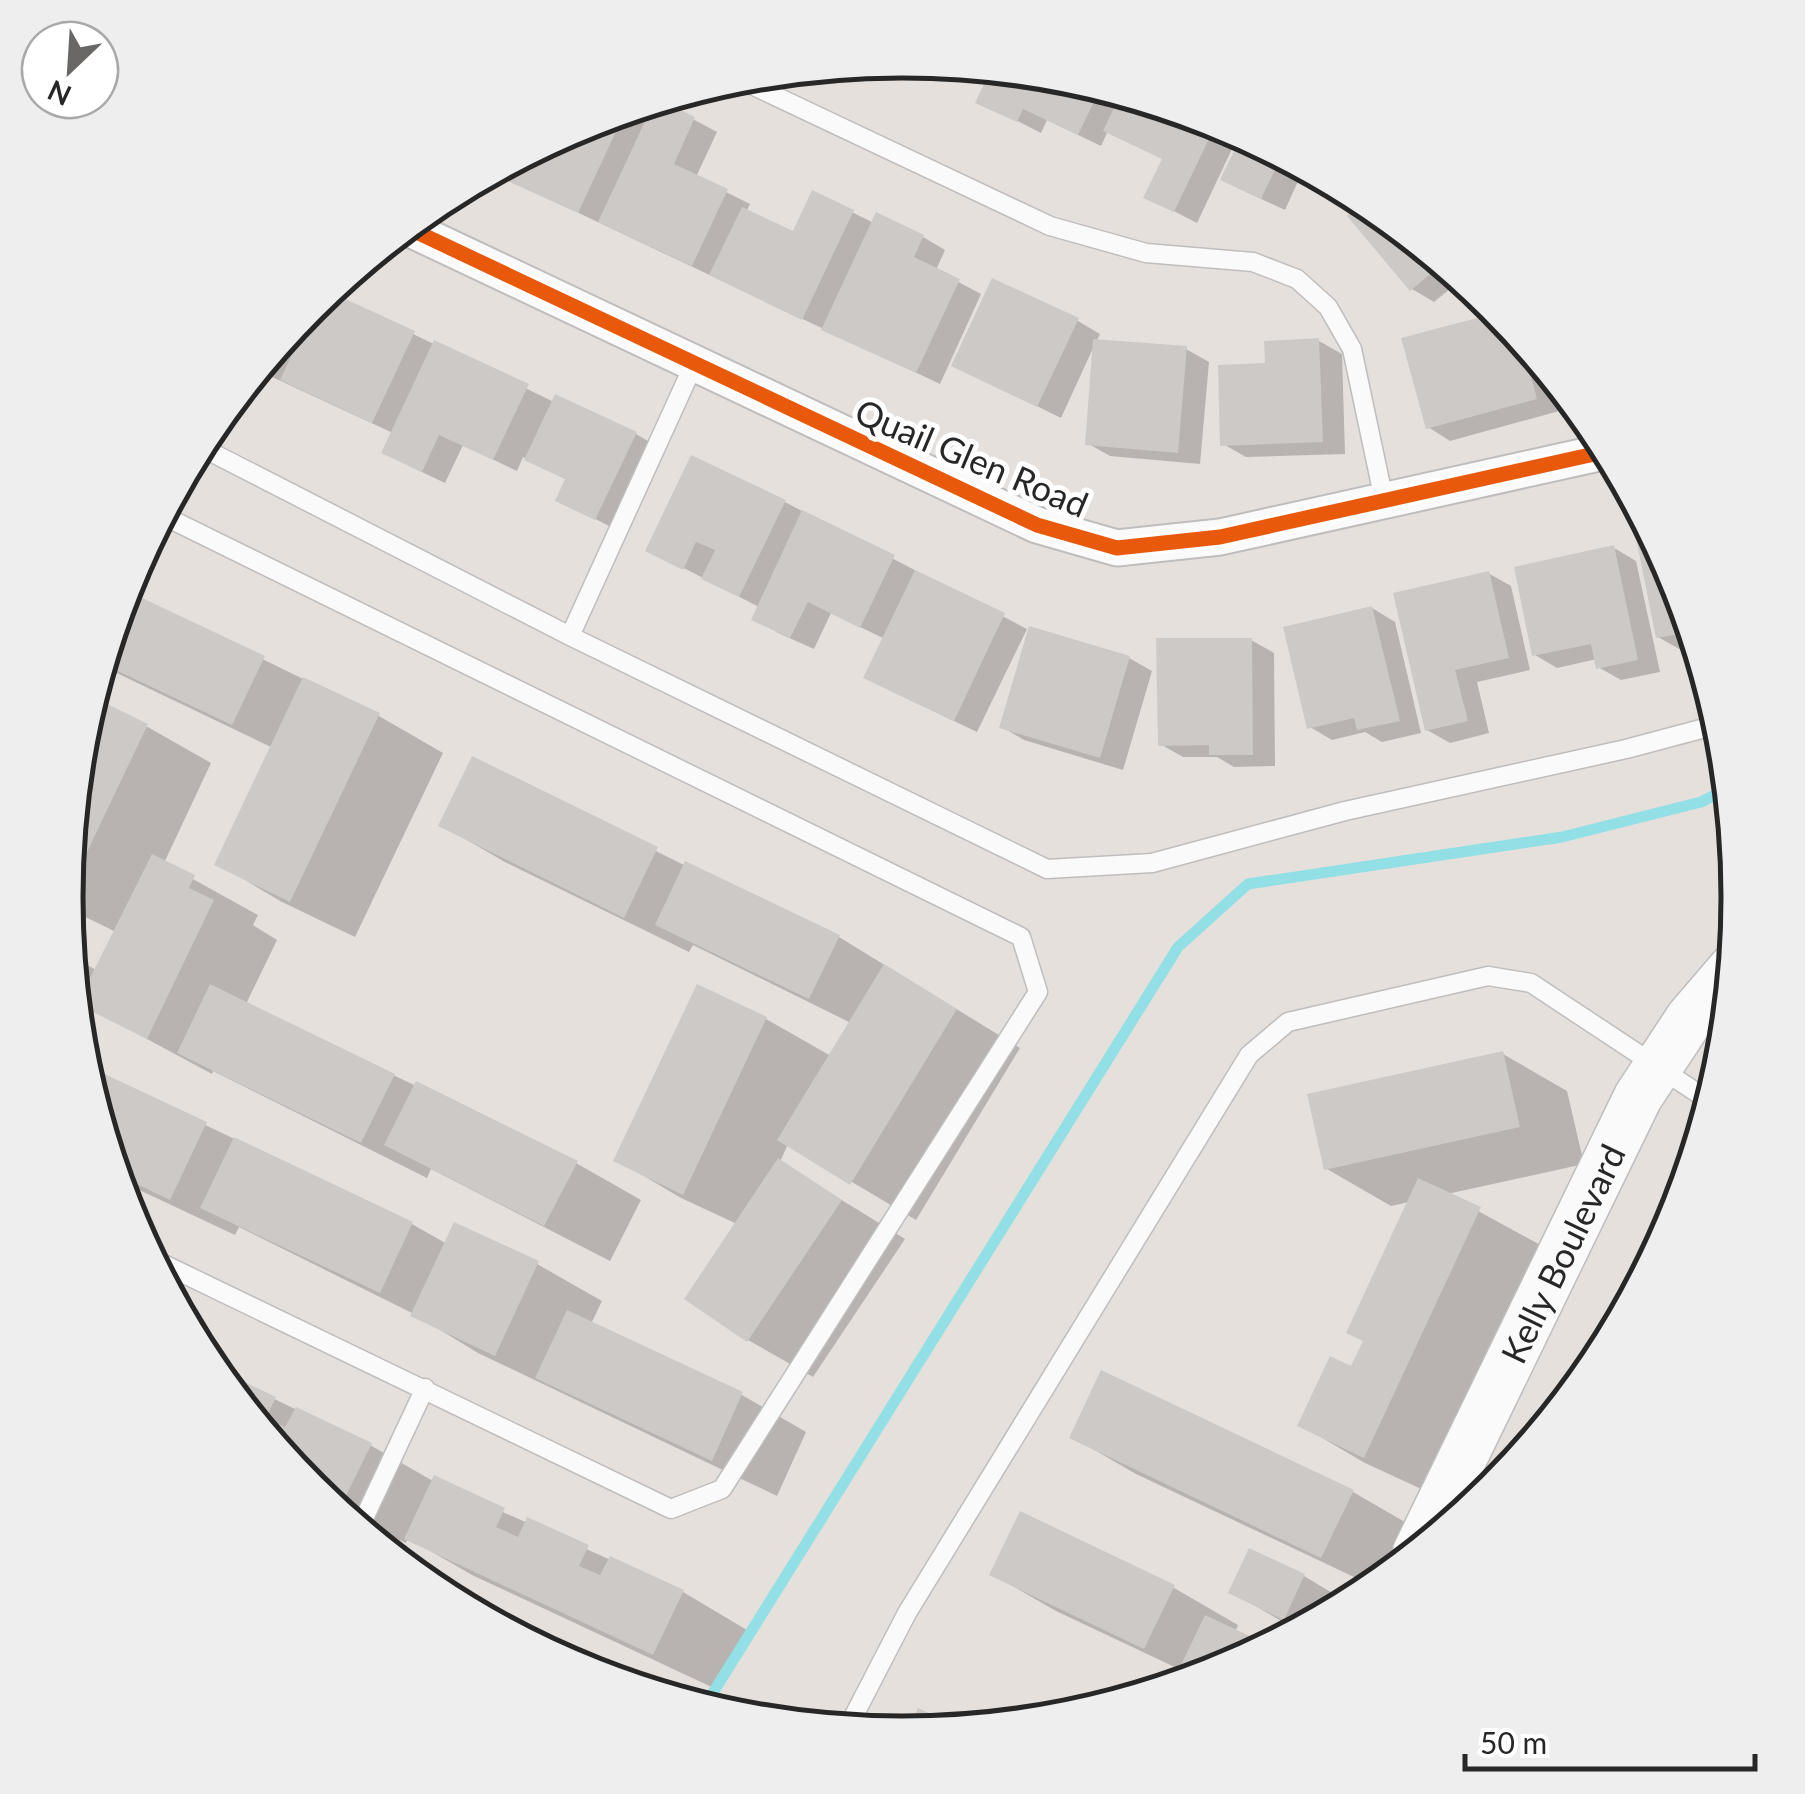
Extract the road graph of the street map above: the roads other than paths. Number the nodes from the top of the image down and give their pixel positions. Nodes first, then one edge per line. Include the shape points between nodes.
1 (763, 90) edge
2 (422, 234) edge
3 (694, 364) junction
4 (214, 454) edge
5 (1591, 454) edge
6 (1384, 500) junction
7 (175, 521) edge
8 (570, 636) junction
9 (1704, 728) edge
10 (1717, 988) edge
11 (1656, 1069) junction
12 (1697, 1094) edge
13 (173, 1268) edge
14 (425, 1388) junction
15 (366, 1516) edge
16 (1431, 1522) edge
17 (854, 1715) edge

1 - 6 lane via 1050,226 1146,254 1253,262 1298,279 1328,307 1352,349
2 - 3 street, Quail Glen Road
3 - 6 street, Quail Glen Road via 1037,525 1117,548 1220,537
3 - 8 lane
4 - 8 lane
5 - 6 street, Quail Glen Road
7 - 14 lane via 1020,937 1038,992 722,1489 671,1509
8 - 9 lane via 1047,869 1152,863
10 - 11 main road, Kelly Boulevard
11 - 12 lane
11 - 16 main road, Kelly Boulevard
11 - 17 lane via 1531,983 1488,976 1288,1022 1249,1055 906,1612
13 - 14 lane
14 - 15 lane

